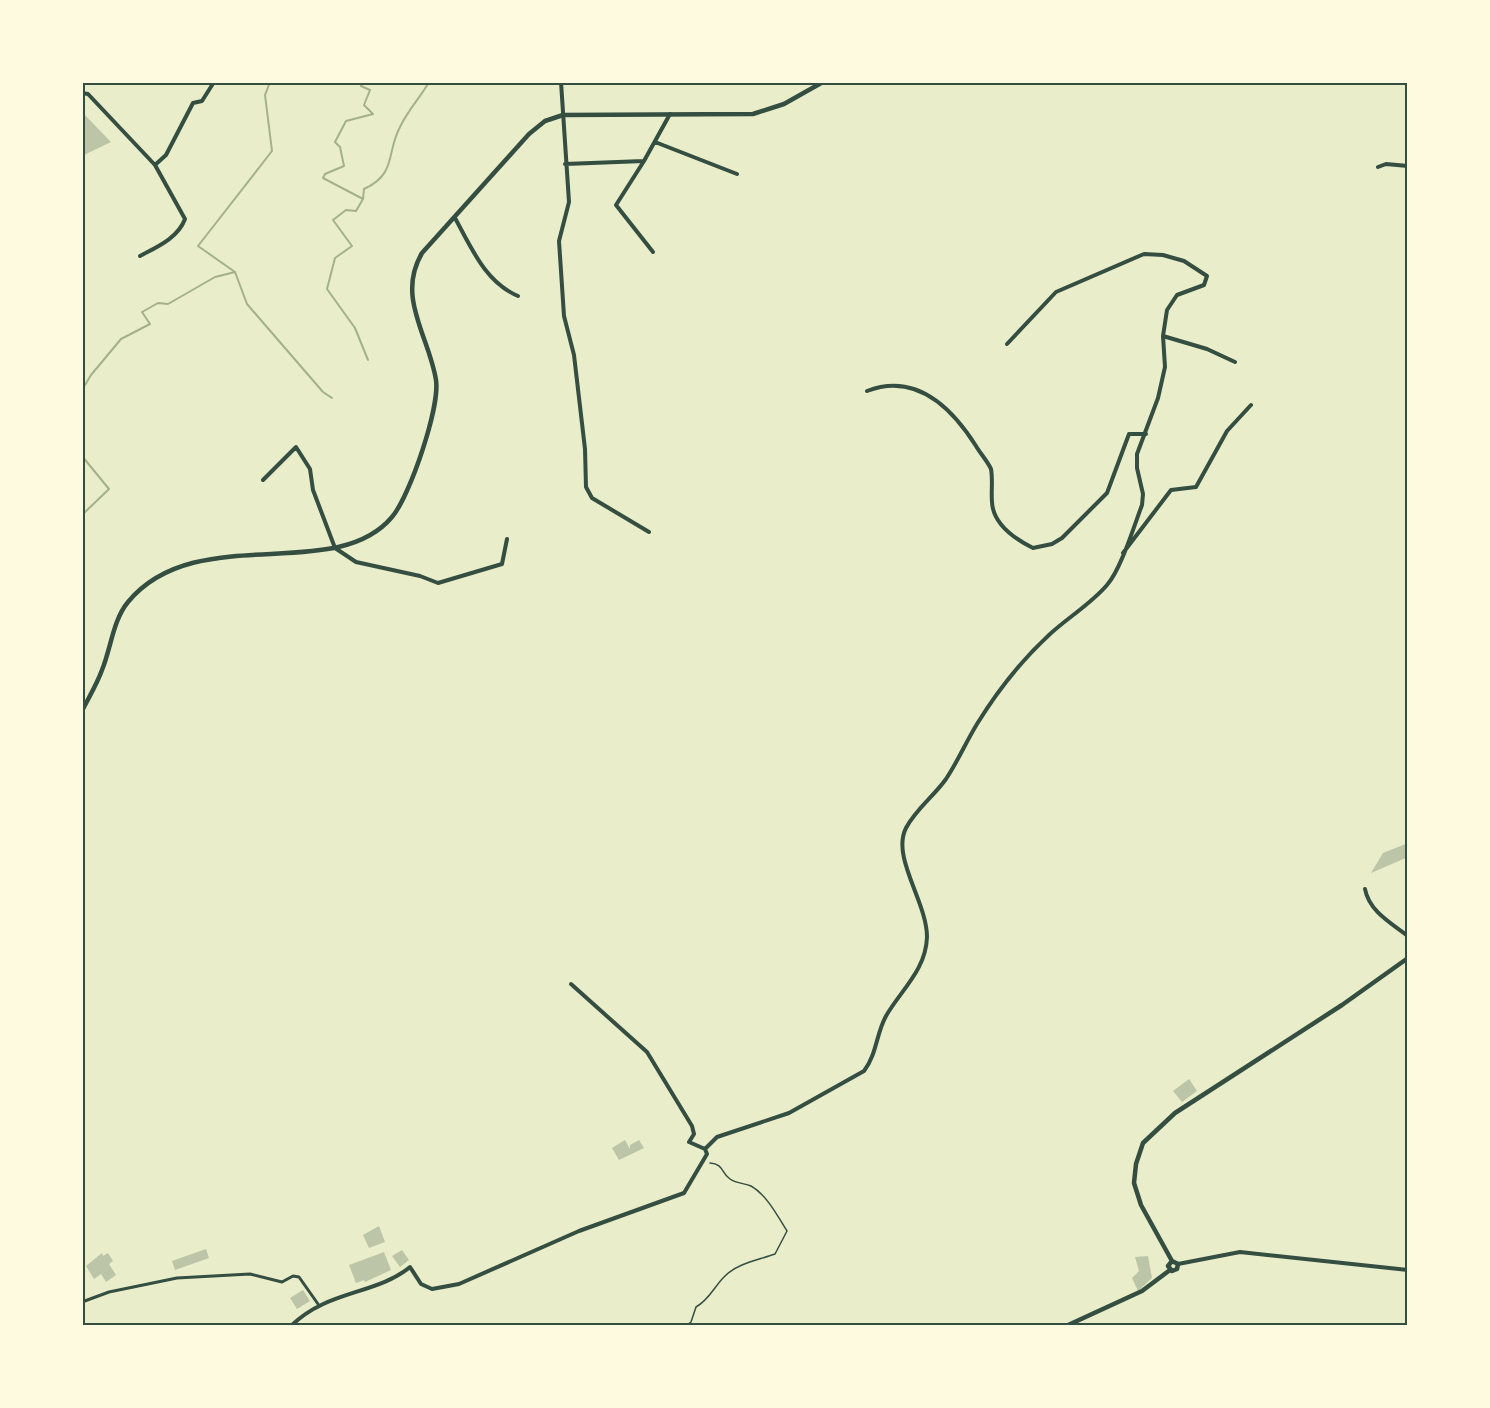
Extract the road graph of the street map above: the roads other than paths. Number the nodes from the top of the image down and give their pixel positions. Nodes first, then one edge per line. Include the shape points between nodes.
1 (214, 82) edge
2 (554, 82) edge
3 (819, 83) edge
4 (561, 85) edge
5 (82, 93) edge
6 (670, 113) junction
7 (563, 116) junction
8 (654, 142) junction
9 (644, 161) junction
10 (565, 164) junction
11 (155, 165) junction
12 (1407, 166) edge
13 (1378, 167) dead end
14 (737, 174) dead end
15 (455, 218) junction
16 (653, 252) dead end
17 (140, 256) dead end
18 (518, 297) dead end
19 (1163, 336) junction
20 (1007, 344) dead end
21 (1235, 362) dead end
22 (867, 392) dead end
23 (1251, 405) dead end
24 (1146, 434) junction
25 (263, 480) dead end
26 (649, 532) dead end
27 (507, 539) dead end
28 (335, 548) junction
29 (1121, 556) junction
30 (82, 711) edge
31 (1365, 889) dead end
32 (1407, 936) edge
33 (1407, 958) edge
34 (571, 984) dead end
35 (706, 1152) junction
36 (1172, 1261) junction
37 (1178, 1264) junction
38 (1170, 1270) junction
39 (1407, 1270) edge
40 (82, 1302) edge
41 (318, 1304) junction
42 (291, 1326) edge
43 (1066, 1326) edge

1 - 11 street via 202,101 193,103 166,155
2 - 4 street
3 - 6 street via 784,104 753,114
4 - 7 street
5 - 11 street via 88,94
6 - 7 street
6 - 8 street
7 - 10 street
7 - 15 street via 545,121 529,134
8 - 9 street
8 - 14 street
9 - 10 street
9 - 16 street via 616,205
10 - 26 street via 569,202 559,242 562,293 574,355 586,487 592,498
11 - 17 street via 185,219 166,241
12 - 13 street
15 - 18 street via 484,270
15 - 28 street via 422,253 413,274 413,309 436,387 421,452 393,517 365,538
19 - 20 street via 1167,310 1177,295 1204,285 1208,276 1184,261 1144,254 1056,292
19 - 21 street via 1207,348
19 - 24 street via 1165,367
22 - 24 street via 894,385 917,391 950,410 991,470 992,506 997,517 1012,536 1033,548 1052,544 1078,523 1107,493 1129,434
23 - 29 street via 1227,432 1196,487 1171,490
24 - 29 street via 1137,454 1142,506
25 - 28 street via 296,447 310,469 313,490
27 - 28 street via 502,564 438,583 356,562
28 - 30 street via 204,560 162,573 123,610
29 - 35 street via 1109,584 1048,635 997,696 944,783 905,829 900,848 917,890 927,938 912,981 885,1018 871,1061 864,1071 789,1113 717,1137
31 - 32 street via 1375,910
33 - 36 street via 1175,1113 1143,1143 1134,1183 1141,1205
34 - 35 street via 647,1052 692,1126 694,1134 689,1142
35 - 41 street via 684,1193 579,1231 459,1284 432,1289 422,1284 410,1267 396,1277
36 - 37 street
36 - 38 street via 1168,1263
37 - 38 street
37 - 39 street via 1240,1252
38 - 43 street via 1143,1291
40 - 41 street via 177,1278 250,1274 282,1282 299,1277
41 - 42 street

